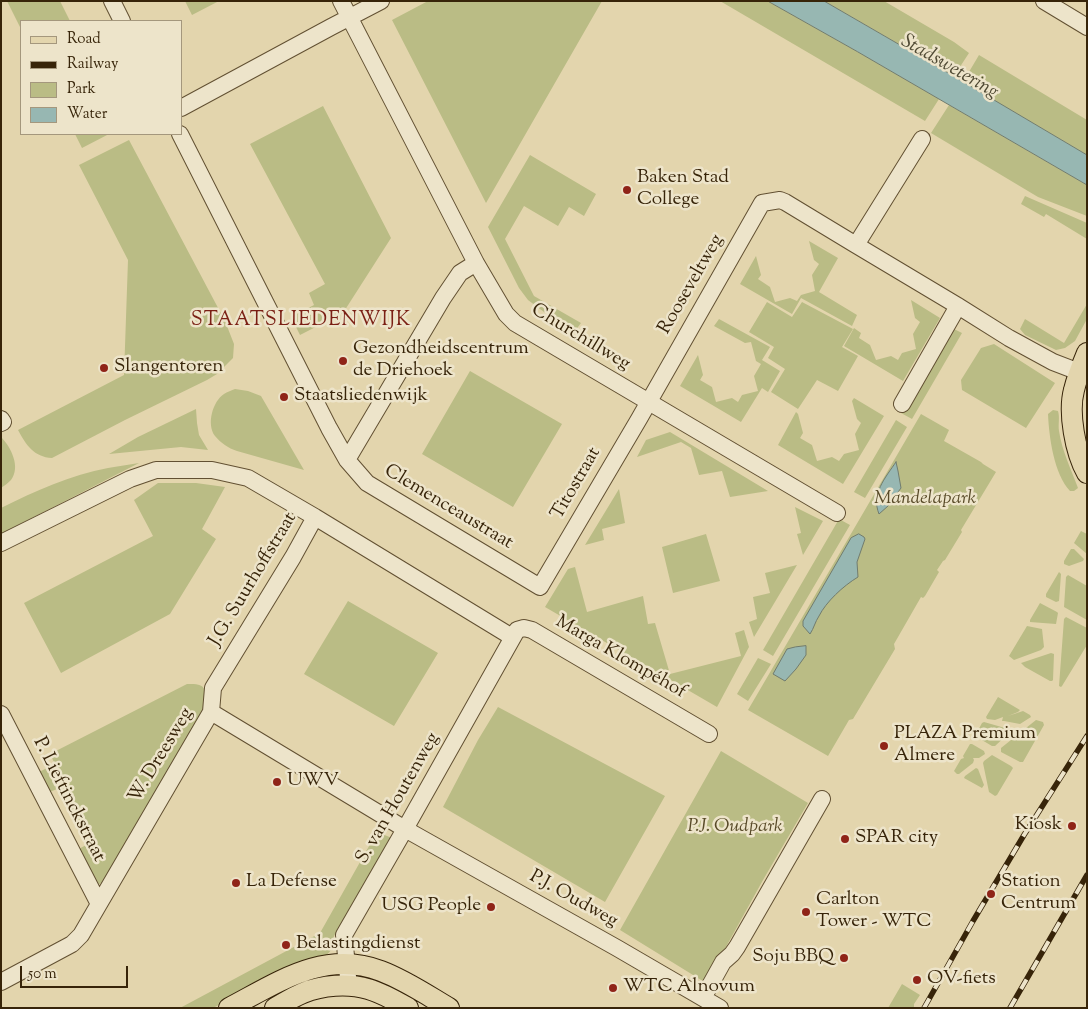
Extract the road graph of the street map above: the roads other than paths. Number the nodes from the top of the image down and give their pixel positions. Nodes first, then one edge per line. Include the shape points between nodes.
1 (112, 1) edge
2 (341, 1) edge
3 (381, 1) edge
4 (1044, 1) edge
5 (350, 18) junction
6 (122, 20) edge
7 (1087, 27) edge
8 (182, 107) edge
9 (181, 135) edge
10 (922, 139) dead end
11 (856, 245) junction
12 (476, 263) junction
13 (958, 306) junction
14 (1087, 353) edge
15 (1083, 373) edge
16 (648, 402) junction
17 (902, 404) dead end
18 (347, 460) junction
19 (1087, 473) edge
20 (837, 513) dead end
21 (315, 517) junction
22 (1, 543) edge
23 (540, 587) joint
24 (512, 637) junction
25 (210, 712) junction
26 (1, 714) edge
27 (709, 734) dead end
28 (822, 800) dead end
29 (405, 829) junction
30 (99, 904) junction
31 (347, 964) junction
32 (1, 982) edge
33 (349, 986) junction
34 (711, 1003) edge
35 (229, 1008) edge
36 (275, 1008) edge
37 (408, 1008) edge
38 (449, 1008) edge

1 - 6 street
2 - 5 street, Churchillweg
3 - 5 street
4 - 7 street
5 - 8 street
5 - 12 street, Churchillweg
9 - 18 street, Clemenceaustraat
10 - 11 street
11 - 13 street, Rooseveltweg
11 - 16 street, Rooseveltweg via 785,202 762,203
12 - 16 street, Churchillweg via 506,314 515,323
12 - 18 street via 460,273 443,298
13 - 15 street, Rooseveltweg via 1009,338
13 - 17 street
14 - 15 main road
15 - 19 main road via 1073,391 1072,417 1076,443
16 - 20 street, Churchillweg
16 - 23 street, Titostraat
18 - 23 street, Clemenceaustraat via 367,483
21 - 22 street via 248,478 212,470 156,470 130,479
21 - 24 street, J.G. Suurhoffstraat
21 - 25 street, J.G. Suurhoffstraat via 213,688
24 - 27 street, Marga Klompéhof via 517,630 532,630
24 - 29 street, S. van Houtenweg
25 - 29 street, W. Dreesweg
25 - 30 street, W. Dreesweg
26 - 30 street, P. Lieftinckstraat
28 - 34 street via 732,954 731,964
29 - 31 street, S. van Houtenweg via 344,935
29 - 34 street, P.J. Oudweg
30 - 32 street, W. Dreesweg via 72,944
31 - 33 street, S. van Houtenweg
31 - 35 main road via 308,969
31 - 38 main road via 383,971
33 - 36 main road via 322,987
33 - 37 main road via 368,989

